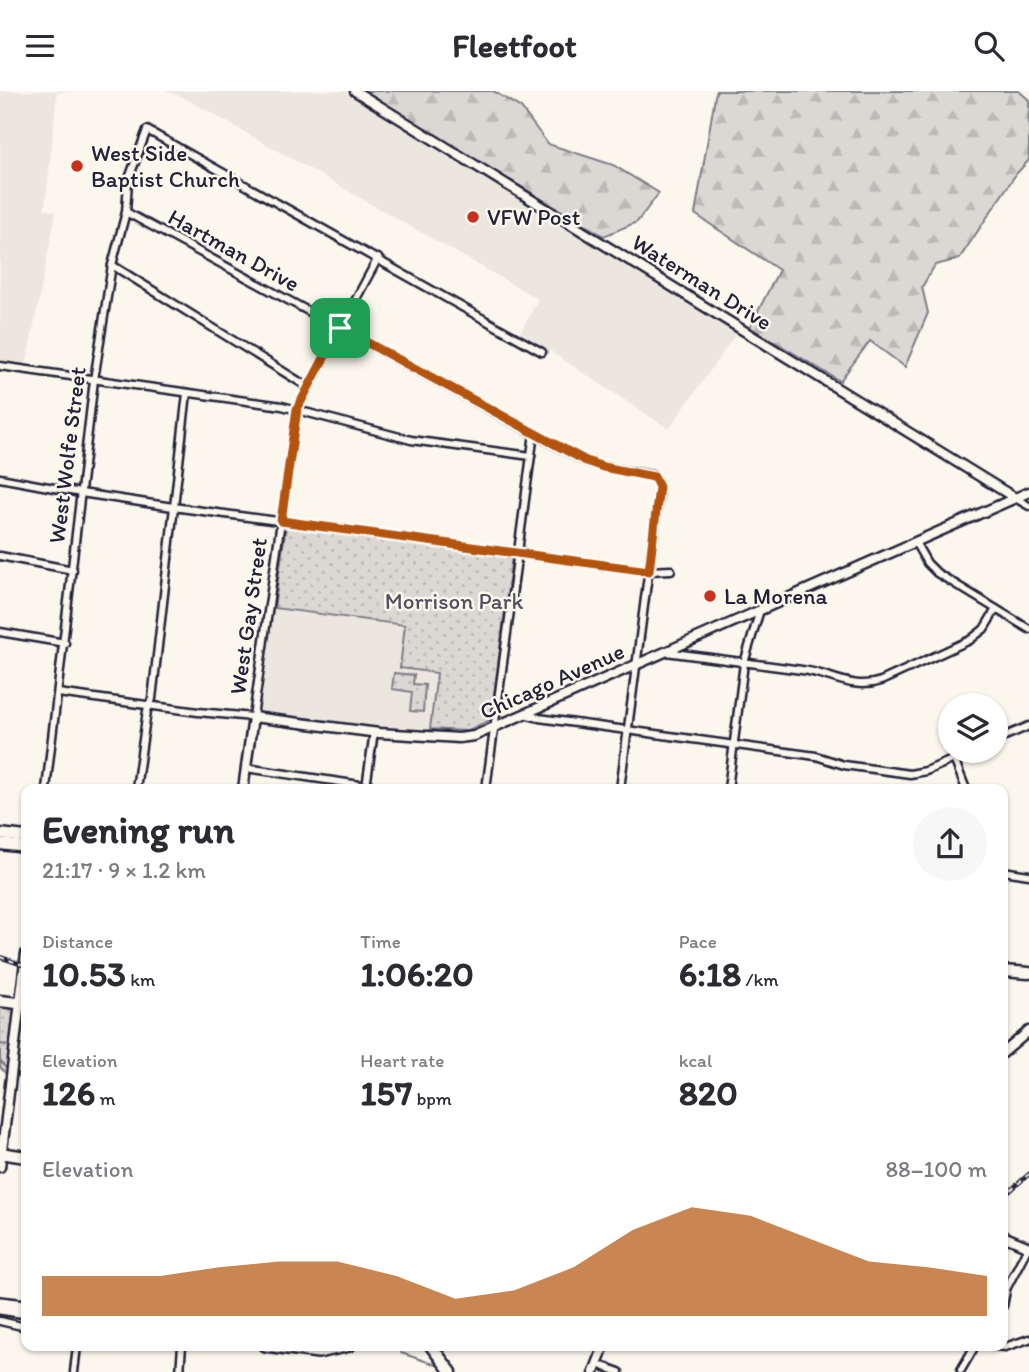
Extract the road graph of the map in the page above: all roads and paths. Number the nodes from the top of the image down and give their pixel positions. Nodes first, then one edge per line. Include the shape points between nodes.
1 (355, 91) edge
2 (126, 212) junction
3 (378, 258) junction
4 (112, 265) junction
5 (340, 328) junction
6 (542, 352) dead end
7 (0, 366) edge
8 (94, 380) junction
9 (308, 387) junction
10 (187, 393) junction
11 (297, 409) junction
12 (534, 433) junction
13 (531, 456) junction
14 (0, 478) edge
15 (1029, 492) edge
16 (81, 493) junction
17 (1015, 498) junction
18 (1029, 506) edge
19 (173, 507) junction
20 (281, 521) junction
21 (915, 542) junction
22 (517, 553) junction
23 (0, 556) edge
24 (73, 570) junction
25 (649, 571) junction
26 (671, 571) dead end
27 (760, 610) junction
28 (996, 610) junction
29 (1029, 629) edge
30 (0, 632) edge
31 (65, 643) junction
32 (664, 652) junction
33 (744, 663) junction
34 (637, 664) junction
35 (58, 693) junction
36 (149, 705) junction
37 (524, 714) junction
38 (253, 717) junction
39 (1029, 726) edge
40 (495, 727) junction
41 (628, 730) junction
42 (374, 732) junction
43 (1008, 735) edge
44 (734, 744) junction
45 (945, 763) edge
46 (956, 763) edge
47 (246, 768) junction
48 (47, 784) edge
49 (137, 784) edge
50 (244, 784) edge
51 (342, 784) edge
52 (367, 784) edge
53 (487, 784) edge
54 (621, 784) edge
55 (729, 784) edge
56 (964, 784) edge
57 (0, 834) edge
58 (21, 836) edge
59 (0, 844) edge
60 (21, 847) edge
61 (1008, 872) edge
62 (1029, 875) edge
63 (1008, 971) edge
64 (1029, 972) edge
65 (0, 1001) edge
66 (21, 1004) edge
67 (21, 1016) edge
68 (1029, 1031) edge
69 (1008, 1049) edge
70 (1, 1154) edge
71 (21, 1156) edge
72 (0, 1167) edge
73 (1008, 1238) edge
74 (1029, 1247) edge
75 (1008, 1285) edge
76 (0, 1302) edge
77 (21, 1304) edge
78 (0, 1309) edge
79 (21, 1312) edge
80 (0, 1321) edge
81 (21, 1326) edge
82 (1029, 1339) edge
83 (1008, 1345) edge
84 (76, 1351) edge
85 (182, 1351) edge
86 (303, 1351) edge
87 (335, 1351) edge
88 (440, 1351) edge
89 (602, 1351) edge
90 (972, 1351) edge
91 (595, 1368) edge
92 (961, 1370) dead end
93 (74, 1372) edge
94 (180, 1372) edge
95 (451, 1372) edge
96 (619, 1372) edge

1 - 17 street, Waterman Drive
2 - 3 street, West Wolfe Street via 128,181 147,130
2 - 4 street, West Wolfe Street
2 - 5 street, Hartman Drive
3 - 5 street, West Gay Street
3 - 6 street
4 - 8 street, West Wolfe Street
4 - 9 street
5 - 9 street, West Gay Street
5 - 12 street, Hartman Drive
7 - 8 street
8 - 10 street
8 - 16 street, West Wolfe Street
9 - 11 street, West Gay Street
10 - 11 street
10 - 19 street
11 - 13 street via 419,441
11 - 20 street, West Gay Street
12 - 13 street
12 - 25 street, Hartman Drive via 582,460 651,475 659,483
13 - 22 street
14 - 16 street
15 - 17 street, Chicago Avenue
16 - 19 street
16 - 24 street, West Wolfe Street
17 - 18 street, Waterman Drive
17 - 21 street, Chicago Avenue
19 - 20 street
19 - 36 street
20 - 22 street
20 - 38 street, West Gay Street
21 - 27 street, Chicago Avenue
21 - 28 street via 933,570
22 - 25 street
22 - 40 street
23 - 24 street
24 - 31 street, West Wolfe Street
25 - 26 street
25 - 34 street
27 - 32 street, Chicago Avenue
27 - 33 street
28 - 29 street
28 - 33 street via 966,643 871,684
30 - 31 street
31 - 35 street, West Wolfe Street
32 - 33 street
32 - 34 street, Chicago Avenue
33 - 44 street
34 - 37 street, Chicago Avenue
34 - 41 street
35 - 36 street, Chicago Avenue
35 - 48 street, West Wolfe Street
36 - 38 street, Chicago Avenue
36 - 49 street
37 - 40 street, Chicago Avenue
37 - 41 street
38 - 42 street, Chicago Avenue
38 - 47 street, West Gay Street
39 - 43 street
40 - 42 street, Chicago Avenue via 462,738
40 - 53 street
41 - 44 street
41 - 54 street
42 - 52 street
44 - 45 street via 905,774
44 - 55 street
46 - 56 street
47 - 50 street, West Gay Street
47 - 51 street
57 - 58 main road
59 - 60 main road
61 - 62 street
63 - 64 main road
65 - 66 main road
67 - 70 street
68 - 69 street
70 - 71 main road
70 - 72 street
73 - 74 street
74 - 75 street
76 - 77 main road
78 - 79 main road
80 - 81 street
82 - 83 street
84 - 93 street
85 - 94 street
86 - 87 main road
88 - 95 main road
89 - 91 street
90 - 92 street
91 - 96 street

